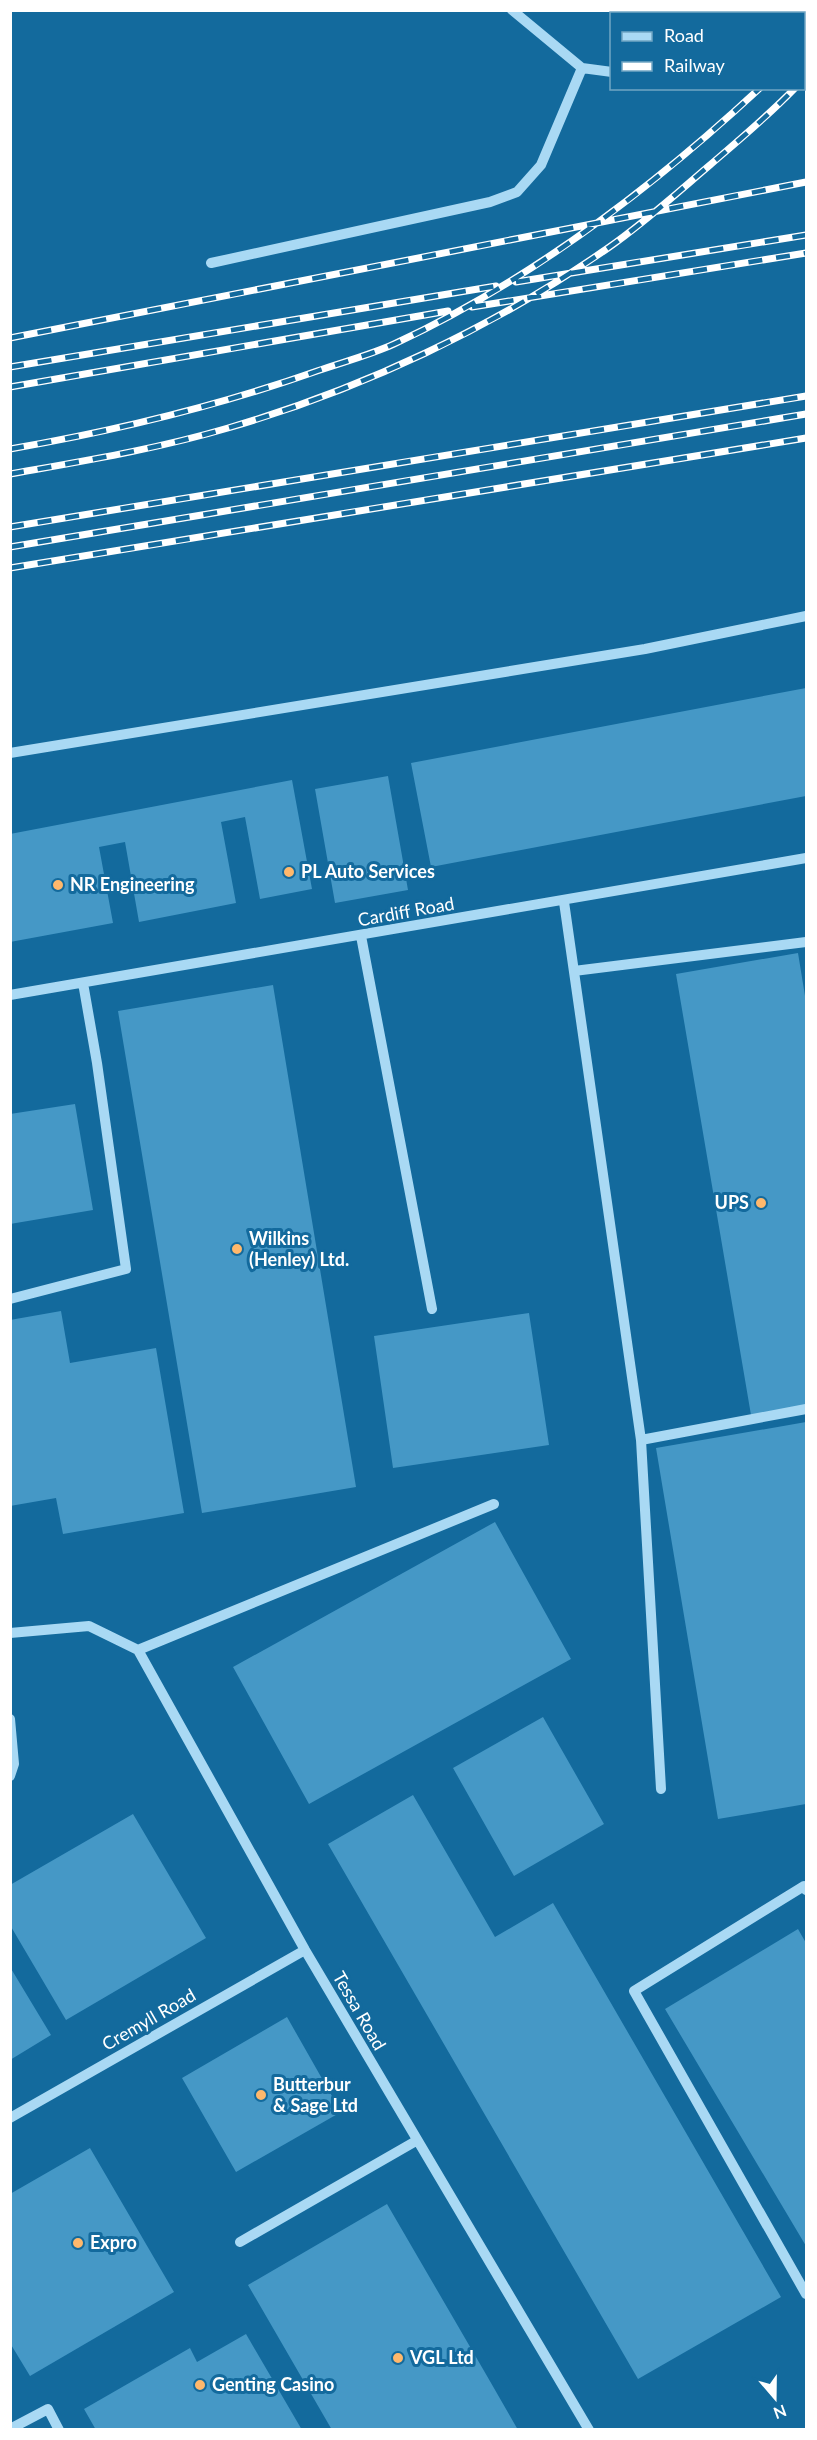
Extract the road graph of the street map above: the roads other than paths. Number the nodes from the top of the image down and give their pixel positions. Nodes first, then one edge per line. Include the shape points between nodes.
1 (512, 10) edge
2 (582, 68) junction
3 (610, 72) edge
4 (211, 263) dead end
5 (807, 616) edge
6 (10, 753) edge
7 (807, 858) edge
8 (564, 902) junction
9 (361, 936) junction
10 (807, 942) edge
11 (574, 971) junction
12 (83, 983) junction
13 (10, 995) edge
14 (10, 1299) edge
15 (432, 1309) dead end
16 (807, 1409) edge
17 (641, 1440) junction
18 (494, 1504) dead end
19 (10, 1633) edge
20 (138, 1650) junction
21 (10, 1719) edge
22 (10, 1776) edge
23 (661, 1790) dead end
24 (807, 1890) edge
25 (304, 1950) junction
26 (10, 2118) edge
27 (416, 2141) junction
28 (240, 2242) dead end
29 (807, 2294) edge
30 (10, 2430) edge
31 (59, 2430) edge
32 (589, 2430) edge

1 - 2 street
2 - 3 street
2 - 4 street via 541,165 517,192 490,202
5 - 6 street via 645,649
7 - 8 street, Cardiff Road
8 - 9 street, Cardiff Road
8 - 11 street
9 - 12 street, Cardiff Road
9 - 15 street
10 - 11 street
11 - 17 street
12 - 13 street, Cardiff Road
12 - 14 street via 126,1269
16 - 17 street
17 - 23 street
18 - 20 street
19 - 20 street via 89,1626
20 - 25 street, Tessa Road
21 - 22 street via 14,1764
24 - 29 street via 804,1886 634,1991
25 - 26 street, Cremyll Road
25 - 27 street, Tessa Road
27 - 28 street
27 - 32 street, Tessa Road
30 - 31 street via 48,2409

